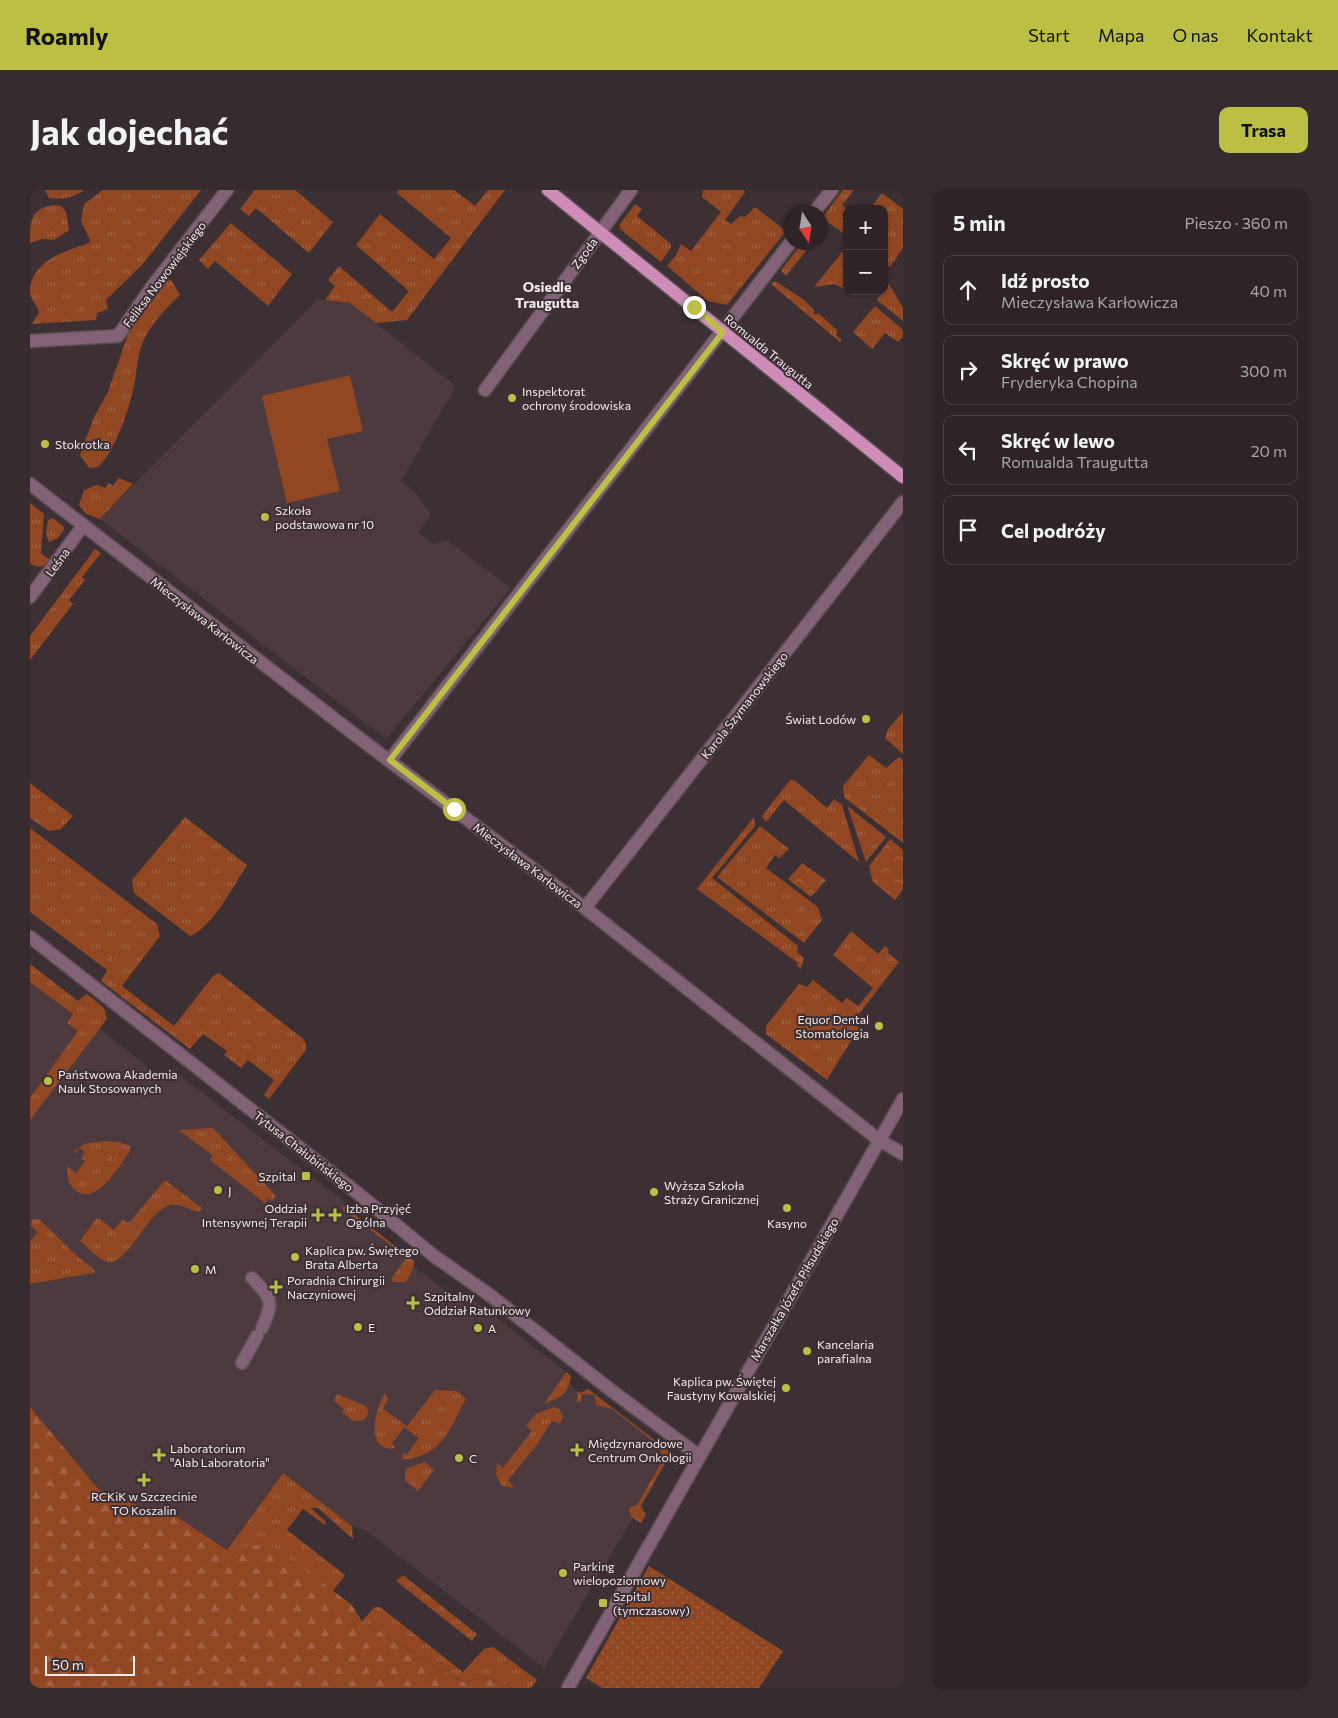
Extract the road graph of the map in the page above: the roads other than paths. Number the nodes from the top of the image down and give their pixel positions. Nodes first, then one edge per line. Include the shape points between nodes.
1 (228, 190) edge
2 (548, 190) edge
3 (631, 190) edge
4 (832, 190) edge
5 (820, 205) edge
6 (600, 231) junction
7 (785, 250) edge
8 (723, 332) junction
9 (30, 341) edge
10 (486, 390) dead end
11 (903, 477) edge
12 (30, 484) edge
13 (903, 502) edge
14 (83, 526) junction
15 (30, 597) edge
16 (390, 760) junction
17 (584, 908) junction
18 (30, 937) edge
19 (903, 1099) edge
20 (879, 1140) junction
21 (903, 1154) edge
22 (252, 1278) dead end
23 (242, 1363) dead end
24 (698, 1455) junction
25 (568, 1688) edge

1 - 9 street, Feliksa Nowowiejskiego via 150,288 118,336
2 - 6 main road, Romualda Traugutta
3 - 6 street, Zgoda
4 - 5 street
6 - 8 main road, Romualda Traugutta
6 - 10 street, Zgoda
7 - 8 street
8 - 11 main road, Romualda Traugutta
8 - 16 street
12 - 14 street, Mieczysława Karłowicza
13 - 17 street, Karola Szymanowskiego
14 - 15 street, Leśna
14 - 16 street, Mieczysława Karłowicza
16 - 17 street, Mieczysława Karłowicza
17 - 20 street, Mieczysława Karłowicza
18 - 24 street, Tytusa Chałubińskiego via 434,1256
19 - 20 street, Marszałka Józefa Piłsudskiego
20 - 21 street, Mieczysława Karłowicza
20 - 24 street, Marszałka Józefa Piłsudskiego
22 - 23 street via 269,1295 271,1303
24 - 25 street, Marszałka Józefa Piłsudskiego

